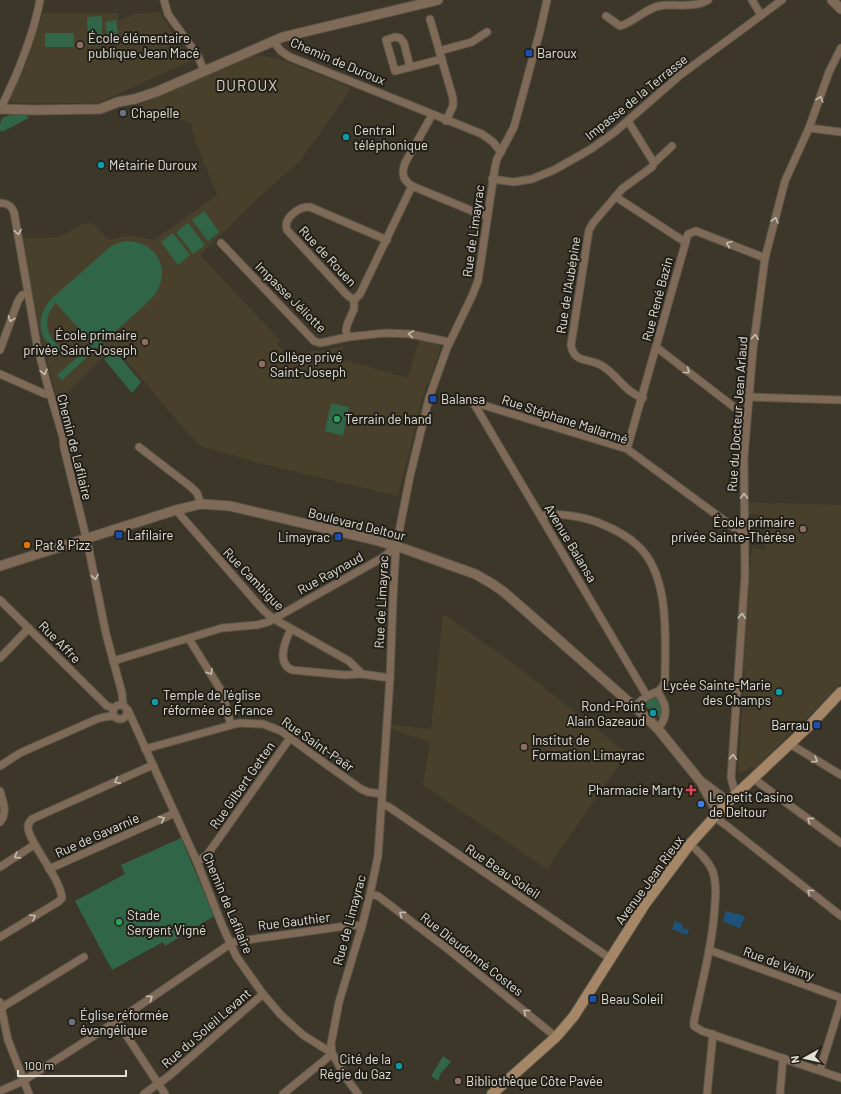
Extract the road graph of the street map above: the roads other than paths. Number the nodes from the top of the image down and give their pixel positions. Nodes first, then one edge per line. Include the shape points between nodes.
1 (40, 0) edge
2 (164, 0) edge
3 (438, 0) edge
4 (547, 0) edge
5 (708, 0) edge
6 (752, 0) edge
7 (782, 0) edge
8 (832, 0) edge
9 (841, 9) edge
10 (761, 15) junction
11 (606, 16) dead end
12 (430, 19) dead end
13 (487, 32) dead end
14 (273, 41) junction
15 (841, 48) edge
16 (439, 51) junction
17 (838, 57) edge
18 (442, 59) junction
19 (410, 67) junction
20 (204, 71) junction
21 (0, 108) edge
22 (432, 115) junction
23 (446, 120) junction
24 (628, 121) junction
25 (809, 128) junction
26 (841, 132) edge
27 (672, 146) dead end
28 (501, 152) junction
29 (654, 162) junction
30 (492, 179) junction
31 (412, 186) junction
32 (616, 197) junction
33 (0, 203) edge
34 (487, 216) junction
35 (387, 240) junction
36 (685, 242) junction
37 (221, 243) dead end
38 (765, 258) junction
39 (28, 292) junction
40 (354, 300) junction
41 (348, 337) junction
42 (449, 342) junction
43 (656, 347) junction
44 (0, 350) edge
45 (0, 374) edge
46 (50, 394) junction
47 (749, 397) junction
48 (643, 398) junction
49 (841, 400) edge
50 (473, 402) joint
51 (747, 417) junction
52 (138, 447) dead end
53 (627, 449) junction
54 (201, 504) junction
55 (176, 510) junction
56 (541, 516) junction
57 (744, 535) junction
58 (87, 539) junction
59 (396, 547) junction
60 (0, 566) edge
61 (0, 600) edge
62 (274, 619) junction
63 (29, 628) junction
64 (291, 629) junction
65 (189, 639) junction
66 (0, 658) edge
67 (113, 661) junction
68 (362, 674) junction
69 (390, 678) junction
70 (658, 692) junction
71 (841, 692) edge
72 (648, 696) junction
73 (102, 701) junction
74 (635, 707) junction
75 (125, 708) junction
76 (116, 714) junction
77 (102, 717) junction
78 (231, 725) junction
79 (658, 729) junction
80 (139, 734) junction
81 (290, 738) junction
82 (790, 744) junction
83 (145, 749) junction
84 (153, 765) junction
85 (0, 766) edge
86 (841, 775) edge
87 (754, 778) junction
88 (701, 782) junction
89 (0, 791) edge
90 (382, 794) junction
91 (732, 798) junction
92 (382, 804) junction
93 (175, 813) junction
94 (718, 813) junction
95 (0, 822) edge
96 (841, 843) edge
97 (690, 844) junction
98 (34, 845) junction
99 (197, 862) junction
100 (0, 867) edge
101 (49, 869) junction
102 (370, 894) junction
103 (841, 916) edge
104 (362, 926) junction
105 (0, 937) edge
106 (230, 944) junction
107 (709, 950) junction
108 (84, 957) dead end
109 (611, 959) junction
110 (263, 994) junction
111 (841, 998) edge
112 (841, 1002) edge
113 (1, 1005) edge
114 (116, 1021) junction
115 (838, 1021) edge
116 (713, 1034) junction
117 (556, 1037) junction
118 (332, 1053) junction
119 (783, 1058) junction
120 (820, 1070) junction
121 (841, 1078) edge
122 (23, 1081) junction
123 (159, 1084) junction
124 (292, 1087) junction
125 (0, 1091) edge
126 (29, 1094) edge
127 (144, 1094) edge
128 (165, 1094) edge
129 (283, 1094) edge
130 (296, 1094) edge
131 (358, 1094) edge
132 (492, 1094) edge
133 (707, 1094) edge
134 (780, 1094) edge

1 - 21 street via 32,36 22,63
2 - 20 street via 168,14 198,56
3 - 14 street via 296,33
4 - 28 street, Rue de Limayrac via 519,111
5 - 11 street via 700,4 659,6 620,26
6 - 10 street
7 - 10 street, Impasse de la Terrasse
8 - 9 street
10 - 24 street, Impasse de la Terrasse via 679,76
12 - 16 street
13 - 16 street via 472,42
14 - 20 street, Chemin de Duroux
14 - 22 street, Chemin de Duroux via 290,57
15 - 17 street, Rue du Docteur Jean Arlaud
16 - 18 street
25 -> 17 street, Rue du Docteur Jean Arlaud via 829,72
18 - 19 street
18 - 23 street via 453,98 453,106
19 - 19 street via 395,71 386,40 400,38 404,43
20 - 21 street, Chemin de Duroux via 156,92 100,109
22 - 23 street, Chemin de Duroux
22 - 31 street via 402,170 406,181
23 - 28 street, Chemin de Duroux via 488,137
24 - 29 street
24 - 30 street, Impasse de la Terrasse via 590,149 542,176 523,182
25 - 26 street
38 -> 25 street, Rue du Docteur Jean Arlaud via 785,181
27 - 29 street, Rue de l'Aubépine
28 - 30 street, Rue de Limayrac
29 - 32 street, Rue de l'Aubépine via 652,167 622,189
30 - 34 street, Rue de Limayrac
31 - 34 street
31 - 35 street, Rue de Rouen
32 - 36 street
32 - 48 street, Rue de l'Aubépine via 589,230 571,345 574,355 578,358 604,366 631,392
33 -> 39 street, Chemin de Lafilaire via 8,204 14,212
34 - 42 street, Rue de Limayrac via 478,282
35 - 40 street, Rue de Rouen via 360,294
35 - 40 street, Rue de Rouen via 305,206 287,220 287,230
38 -> 36 street via 696,231 688,234
36 - 43 street, Rue René Bazin
37 - 41 street, Impasse Jéliotte via 314,341 320,343
47 -> 38 street, Rue du Docteur Jean Arlaud
39 -> 44 street via 18,301
39 -> 46 street, Chemin de Lafilaire via 37,344
40 - 41 street, Rue de Rouen via 354,309 346,325
42 -> 41 street, Impasse Jéliotte via 400,333
42 - 59 street, Rue de Limayrac via 426,408
43 - 48 street, Rue René Bazin
43 -> 51 street
45 - 46 street
46 - 58 street, Chemin de Lafilaire
47 - 49 street
47 - 51 street, Rue du Docteur Jean Arlaud
48 - 53 street, Rue René Bazin
50 - 53 street, Rue Stéphane Mallarmé
50 - 56 street, Avenue Balansa
57 -> 51 street, Rue du Docteur Jean Arlaud
52 - 54 street via 191,487
53 - 57 street, Rue Stéphane Mallarmé
54 - 55 street, Boulevard Deltour
54 - 59 street, Boulevard Deltour via 230,506 372,539
55 - 58 street, Boulevard Deltour
55 - 62 street, Rue Cambigue via 264,611
56 - 70 street via 554,514 601,523 629,538 647,556 659,581 663,608 665,681 663,688
56 - 72 street, Avenue Balansa
91 -> 57 street, Rue du Docteur Jean Arlaud via 731,778 745,576
58 - 60 street, Boulevard Deltour
58 -> 67 street, Chemin de Lafilaire
59 - 62 street, Rue Raynaud via 382,558
59 - 69 street, Rue de Limayrac
59 - 74 street, Boulevard Deltour via 463,569 491,583
61 - 63 street, Rue Affre
62 - 64 street, Rue Cambigue
62 - 65 street, Rue Raynaud via 257,625 222,628
63 - 66 street
63 - 73 street, Rue Affre
64 - 68 street, Rue Cambigue via 349,661
64 - 68 street via 282,656 288,668 345,675
65 - 67 street, Rue Raynaud
65 -> 78 street via 222,692
67 - 75 street, Chemin de Lafilaire
68 - 69 street
69 - 90 street, Rue de Limayrac
70 - 72 street
70 - 79 street via 663,702 665,717
71 - 82 main road, Avenue Jean Rieux
72 - 74 street
73 - 76 street, Rue Affre
73 - 77 street
74 - 79 street, Boulevard Deltour
75 - 76 street via 118,705
75 - 76 street via 127,715
75 - 80 street, Chemin de Lafilaire
76 - 77 street
76 - 80 street, Chemin de Lafilaire
77 - 85 street via 20,753
78 - 81 street, Rue Saint-Paër via 248,722 264,724 282,731
78 - 83 street, Rue Saint-Paër
79 - 88 street, Boulevard Deltour
80 - 83 street, Chemin de Lafilaire
81 - 90 street, Rue Saint-Paër via 361,789
81 - 99 street, Rue Gilbert Getten via 207,855
82 -> 86 street
82 - 87 main road, Avenue Jean Rieux
83 - 84 street, Chemin de Lafilaire
84 - 93 street, Chemin de Lafilaire
84 -> 98 street, Rue de Gavarnie via 32,819 28,831
87 - 91 main road, Avenue Jean Rieux
96 -> 87 street
88 - 91 street, Boulevard Deltour
88 - 94 street, Boulevard Deltour
89 - 95 street via 5,811
90 - 92 street, Rue de Limayrac
91 - 94 main road, Avenue Jean Rieux
92 - 102 street, Rue de Limayrac via 378,856
92 - 109 street, Rue Beau Soleil
93 - 99 street, Chemin de Lafilaire
101 -> 93 street, Rue de Gavarnie
94 - 97 main road, Avenue Jean Rieux
103 -> 94 street via 720,821
97 - 107 street via 703,856 714,877 715,911
97 - 109 main road, Avenue Jean Rieux via 645,904
98 -> 100 street
98 - 101 street, Rue de Gavarnie
99 - 106 street, Chemin de Lafilaire
105 -> 101 street via 62,898
102 - 104 street, Rue de Limayrac
117 -> 102 street, Rue Dieudonné Costes via 449,950 378,896
104 - 106 street, Rue Gauthier via 353,925 238,940
104 - 118 street, Rue de Limayrac via 339,1002 331,1044
106 - 110 street, Chemin de Lafilaire
114 -> 106 street, Rue Gauthier
107 - 111 street, Rue de Valmy
107 - 116 street via 694,1024 698,1030
108 - 113 street
109 - 117 main road, Avenue Jean Rieux via 574,1016
110 - 118 street, Chemin de Lafilaire via 302,1035
110 - 123 street, Rue du Soleil Levant
112 - 115 street
113 - 122 street via 8,1040
114 - 122 street, Rue Gauthier
114 - 123 street
115 - 120 street
116 - 119 street
116 - 133 street
117 - 132 main road, Avenue Jean Rieux
118 - 124 street
118 - 131 street
119 - 120 street
119 - 134 street
120 - 121 street
122 - 125 street, Rue Gauthier
122 - 126 street
123 - 127 street, Rue du Soleil Levant
123 - 128 street
124 - 129 street
124 - 130 street

